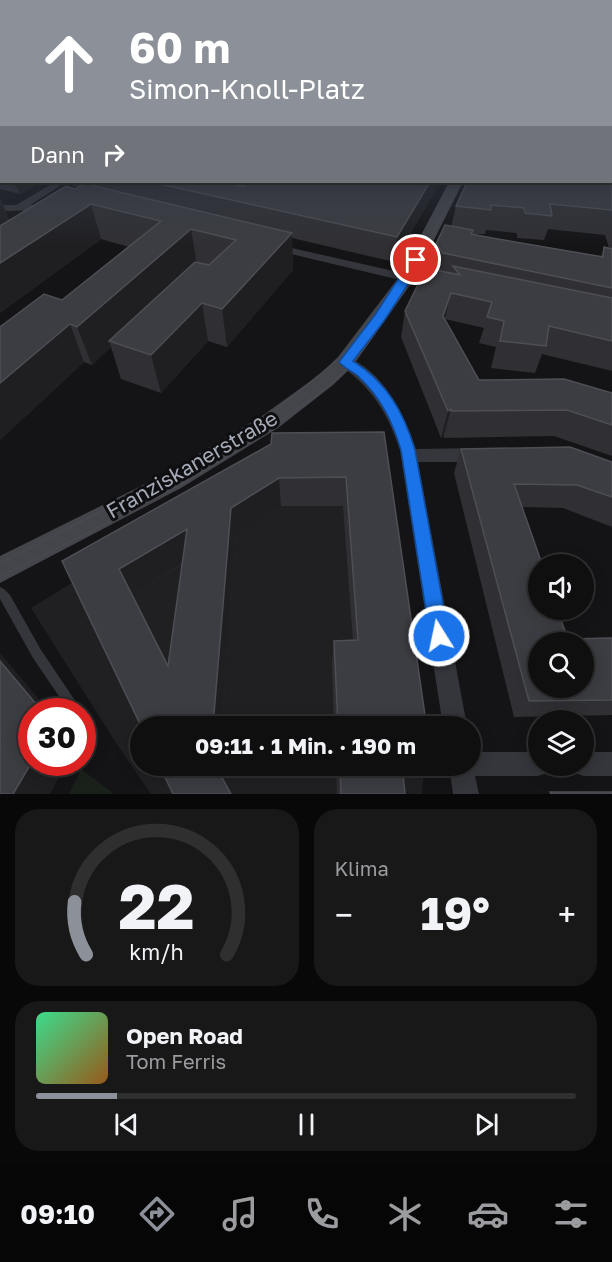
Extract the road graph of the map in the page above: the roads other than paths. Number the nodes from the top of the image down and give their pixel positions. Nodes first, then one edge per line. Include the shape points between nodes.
1 (59, 183) edge
2 (455, 183) edge
3 (0, 208) edge
4 (58, 208) edge
5 (16, 209) junction
6 (260, 243) edge
7 (407, 278) junction
8 (456, 288) edge
9 (345, 362) junction
10 (500, 454) edge
11 (409, 456) junction
12 (0, 570) edge
13 (0, 592) edge
14 (67, 698) edge
15 (452, 716) edge
16 (481, 764) edge
17 (528, 764) edge
18 (594, 764) edge
19 (612, 764) edge
20 (463, 776) edge
21 (466, 794) edge

1 - 5 street
2 - 7 main road, Franziskanerstraße
3 - 5 street
4 - 5 street
6 - 7 street
7 - 8 street
7 - 9 main road, Franziskanerstraße
9 - 11 street via 361,372 392,405
9 - 12 main road, Franziskanerstraße via 270,422 226,450
10 - 11 street
11 - 15 street
13 - 14 lane
16 - 17 street
18 - 19 street
20 - 21 street

